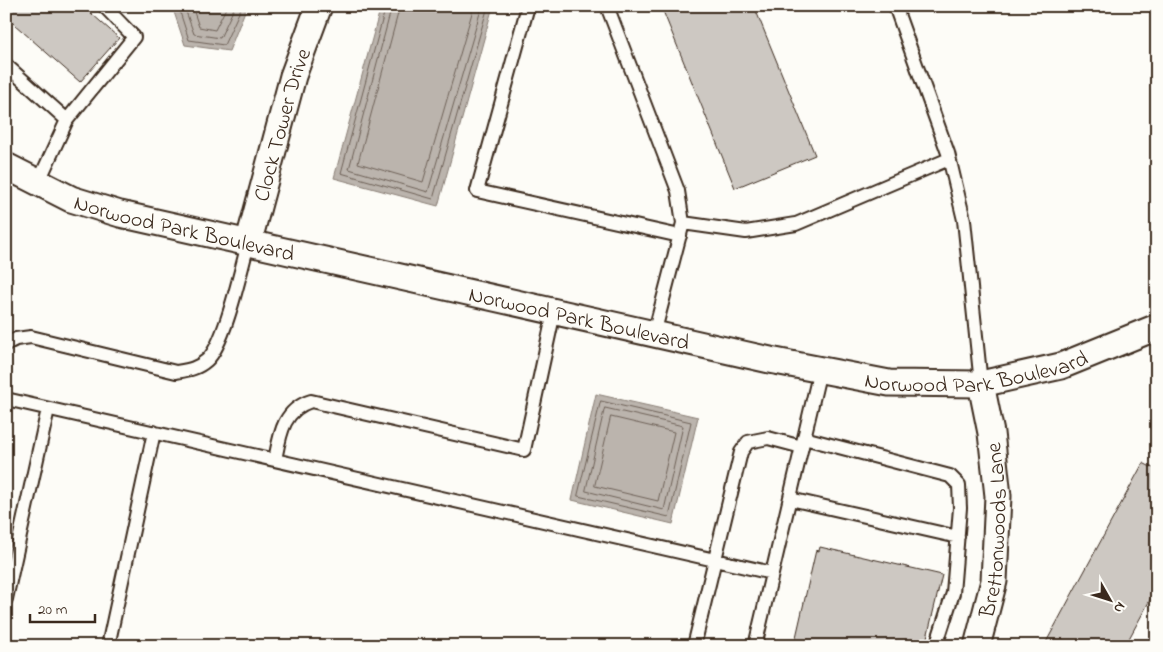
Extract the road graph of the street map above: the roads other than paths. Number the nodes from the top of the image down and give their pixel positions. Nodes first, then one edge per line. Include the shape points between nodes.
1 (104, 6) edge
2 (319, 6) edge
3 (528, 6) edge
4 (607, 6) edge
5 (895, 6) edge
6 (6, 65) edge
7 (67, 120) junction
8 (949, 159) junction
9 (6, 166) edge
10 (38, 183) junction
11 (684, 222) junction
12 (680, 236) junction
13 (248, 244) junction
14 (554, 312) junction
15 (1157, 327) edge
16 (654, 334) junction
17 (6, 344) edge
18 (820, 370) junction
19 (981, 384) junction
20 (6, 399) edge
21 (48, 410) junction
22 (154, 432) junction
23 (803, 443) junction
24 (275, 460) junction
25 (790, 499) junction
26 (958, 537) junction
27 (714, 560) junction
28 (772, 573) junction
29 (6, 600) edge
30 (108, 646) edge
31 (694, 646) edge
32 (755, 646) edge
33 (936, 646) edge
34 (977, 646) edge

1 - 7 lane via 134,37
2 - 13 street, Clock Tower Drive via 293,76
3 - 12 lane via 477,190
4 - 11 lane via 678,191
5 - 8 lane
6 - 7 lane
7 - 10 lane
8 - 11 lane via 796,224 746,232
8 - 19 lane via 964,220
9 - 10 street, Norwood Park Boulevard
10 - 13 street, Norwood Park Boulevard via 71,199 120,214
11 - 12 lane
12 - 16 lane
13 - 14 street, Norwood Park Boulevard
13 - 17 lane via 219,340 209,358 194,370 176,372 31,337
14 - 16 street, Norwood Park Boulevard
14 - 24 lane via 524,450 311,401 298,405 287,419 280,434
15 - 19 street, Norwood Park Boulevard via 1061,366
16 - 18 street, Norwood Park Boulevard
18 - 19 street, Norwood Park Boulevard via 889,383
18 - 23 lane
19 - 34 street, Brettonwoods Lane via 991,433 998,496 994,581
20 - 21 lane
21 - 22 lane
21 - 29 lane
22 - 24 lane
22 - 30 lane
23 - 25 lane
23 - 26 lane via 950,476 959,485
23 - 27 lane via 768,438 748,442 735,471
24 - 27 lane
25 - 26 lane
25 - 28 lane
26 - 33 lane via 953,593
27 - 28 lane
27 - 31 lane
28 - 32 lane

